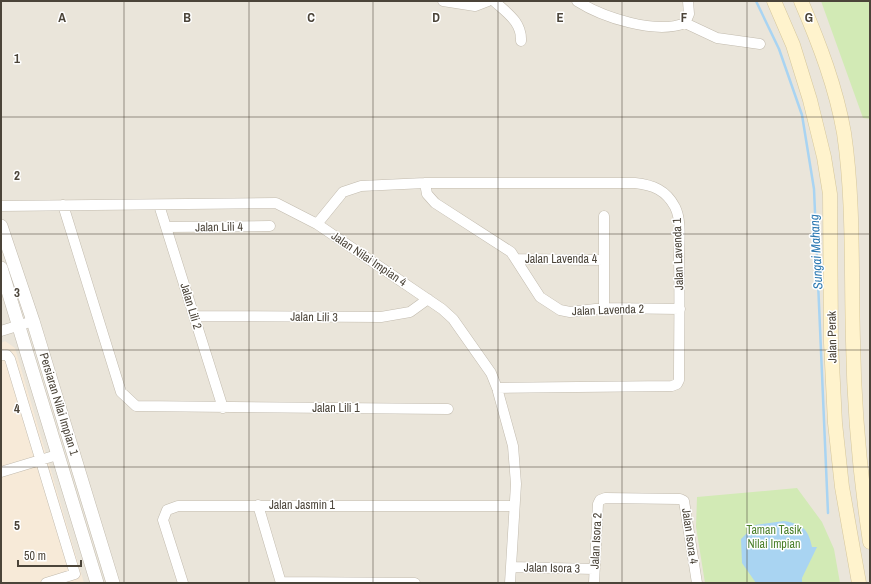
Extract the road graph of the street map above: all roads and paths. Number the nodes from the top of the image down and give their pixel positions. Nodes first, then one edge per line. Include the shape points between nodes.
1 (443, 1) edge
2 (488, 1) edge
3 (494, 1) edge
4 (577, 1) edge
5 (688, 1) edge
6 (774, 1) edge
7 (801, 1) edge
8 (685, 23) junction
9 (521, 41) dead end
10 (760, 44) dead end
11 (425, 183) junction
12 (63, 205) junction
13 (1, 206) edge
14 (159, 206) junction
15 (604, 216) dead end
16 (317, 224) junction
17 (1, 226) edge
18 (270, 226) dead end
19 (167, 227) junction
20 (517, 259) junction
21 (604, 260) junction
22 (1, 268) edge
23 (428, 299) junction
24 (604, 308) junction
25 (680, 309) junction
26 (194, 316) junction
27 (33, 321) junction
28 (19, 326) junction
29 (1, 330) edge
30 (1, 355) edge
31 (497, 388) junction
32 (223, 408) junction
33 (448, 409) dead end
34 (58, 455) junction
35 (40, 461) junction
36 (1, 472) edge
37 (600, 500) joint
38 (258, 505) junction
39 (514, 506) junction
40 (870, 542) edge
41 (511, 567) junction
42 (594, 569) junction
43 (46, 583) edge
44 (97, 583) edge
45 (113, 583) edge
46 (183, 583) edge
47 (281, 583) edge
48 (415, 583) edge
49 (510, 583) edge
50 (594, 583) edge
51 (697, 583) edge
52 (860, 583) edge

1 - 2 street via 475,6
3 - 9 street via 518,23
4 - 8 street via 612,17 641,24 672,27
5 - 8 street via 689,14
6 - 52 main road, Jalan Perak via 793,45 810,100 830,194 831,343 835,423 842,487
7 - 40 main road, Jalan Perak via 820,47 844,132 850,192 855,416 860,479
8 - 10 street via 717,38
11 - 16 street, Jalan Lavenda 1 via 351,188 338,198
11 - 20 street, Jalan Lavenda 2 via 428,194 435,203 506,249
11 - 25 street, Jalan Lavenda 1 via 635,183 656,187 669,198 678,216
12 - 13 street, Jalan Nilai Impian 4
12 - 14 street, Jalan Nilai Impian 4
12 - 32 street, Jalan Lili 1 via 122,394 137,407
14 - 16 street, Jalan Nilai Impian 4 via 276,203
14 - 19 street, Jalan Lili 2
15 - 21 street
16 - 23 street, Jalan Nilai Impian 4
17 - 27 street, Persiaran Nilai Impian 1
18 - 19 street, Jalan Lili 4
19 - 26 street, Jalan Lili 2
20 - 21 street, Jalan Lavenda 4
20 - 24 street, Jalan Lavenda 2 via 540,297 560,310 570,312
21 - 24 street
22 - 28 street, Persiaran Nilai Impian 1
23 - 26 street, Jalan Lili 3 via 410,312 381,317
23 - 31 street, Jalan Nilai Impian 4 via 453,319 487,366
24 - 25 street, Jalan Lavenda 2
25 - 31 street, Jalan Lavenda 1 via 679,380 675,386
26 - 32 street, Jalan Lili 2
27 - 28 street
27 - 45 street, Persiaran Nilai Impian 1
28 - 29 street
28 - 34 street, Persiaran Nilai Impian 1
30 - 35 street via 6,355 10,359
31 - 39 street, Jalan Nilai Impian 4 via 513,446 516,472
32 - 33 street, Jalan Lili 1
34 - 35 street
34 - 44 street, Persiaran Nilai Impian 1
35 - 36 street
35 - 43 street via 74,574
37 - 42 street, Jalan Isora 2 via 596,521
37 - 51 street, Jalan Isora 4 via 605,498 684,501
38 - 39 street, Jalan Jasmin 1
38 - 46 street, Jalan Jasmin 1 via 178,506 167,510 163,520
38 - 47 street
39 - 41 street, Jalan Nilai Impian 4
41 - 42 street, Jalan Isora 3
41 - 49 street, Jalan Nilai Impian 4
42 - 50 street, Jalan Isora 2
47 - 48 street

